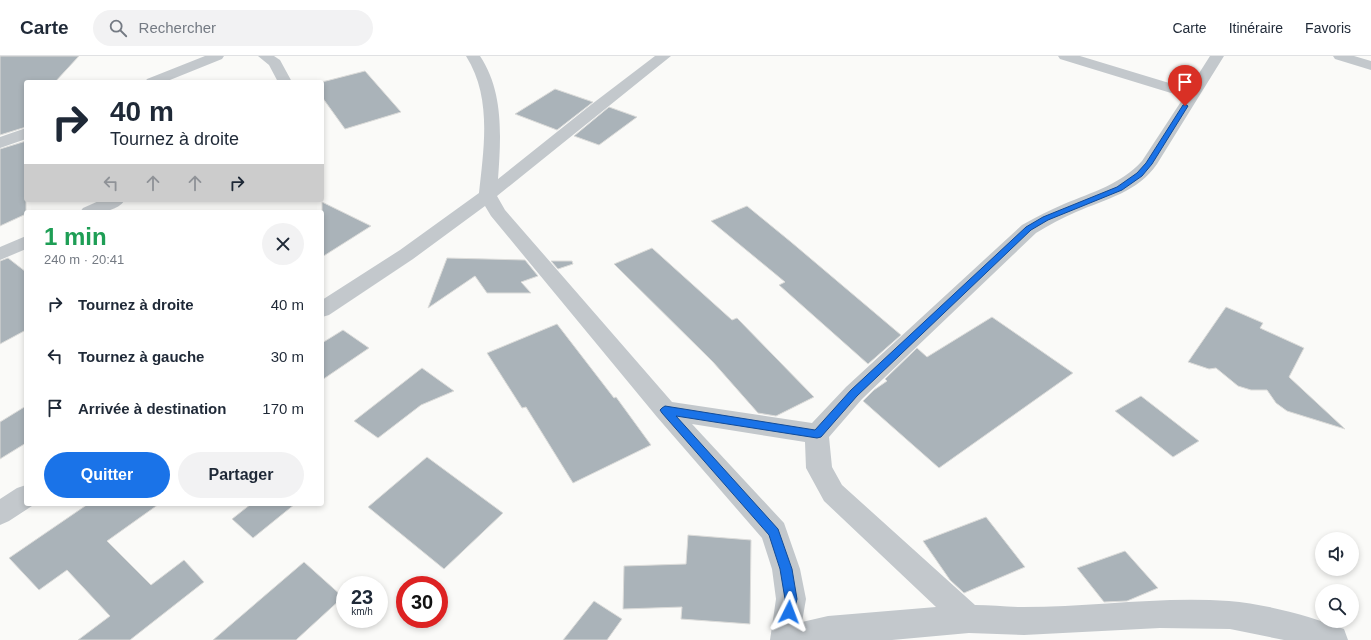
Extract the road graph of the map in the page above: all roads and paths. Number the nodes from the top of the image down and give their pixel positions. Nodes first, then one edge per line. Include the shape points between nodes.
1 (217, 56) edge
2 (265, 56) edge
3 (473, 56) edge
4 (664, 56) edge
5 (1064, 56) edge
6 (1217, 56) edge
7 (1340, 56) edge
8 (1371, 66) edge
9 (157, 80) edge
10 (285, 80) edge
11 (1193, 95) junction
12 (24, 133) edge
13 (0, 143) edge
14 (488, 195) junction
15 (112, 202) edge
16 (94, 210) edge
17 (24, 243) edge
18 (0, 254) edge
19 (324, 309) edge
20 (665, 410) junction
21 (817, 434) junction
22 (24, 497) edge
23 (0, 513) edge
24 (969, 619) junction
25 (785, 640) edge
26 (791, 640) edge
27 (1333, 640) edge

1 - 9 street
2 - 10 street via 275,63
3 - 14 street via 482,70 492,115 493,136
4 - 14 street
5 - 11 street
6 - 11 street
7 - 8 street
11 - 21 street via 1140,175 1119,188 1052,216 1029,229 854,393
12 - 13 street
14 - 19 street via 372,278
14 - 20 street via 497,212
15 - 16 street
17 - 18 street
20 - 21 street
20 - 25 street via 774,532 786,569 791,599
21 - 24 street via 819,468 833,493
22 - 23 street
24 - 26 street via 828,631
24 - 27 street via 1024,621 1160,614 1230,615 1276,623

